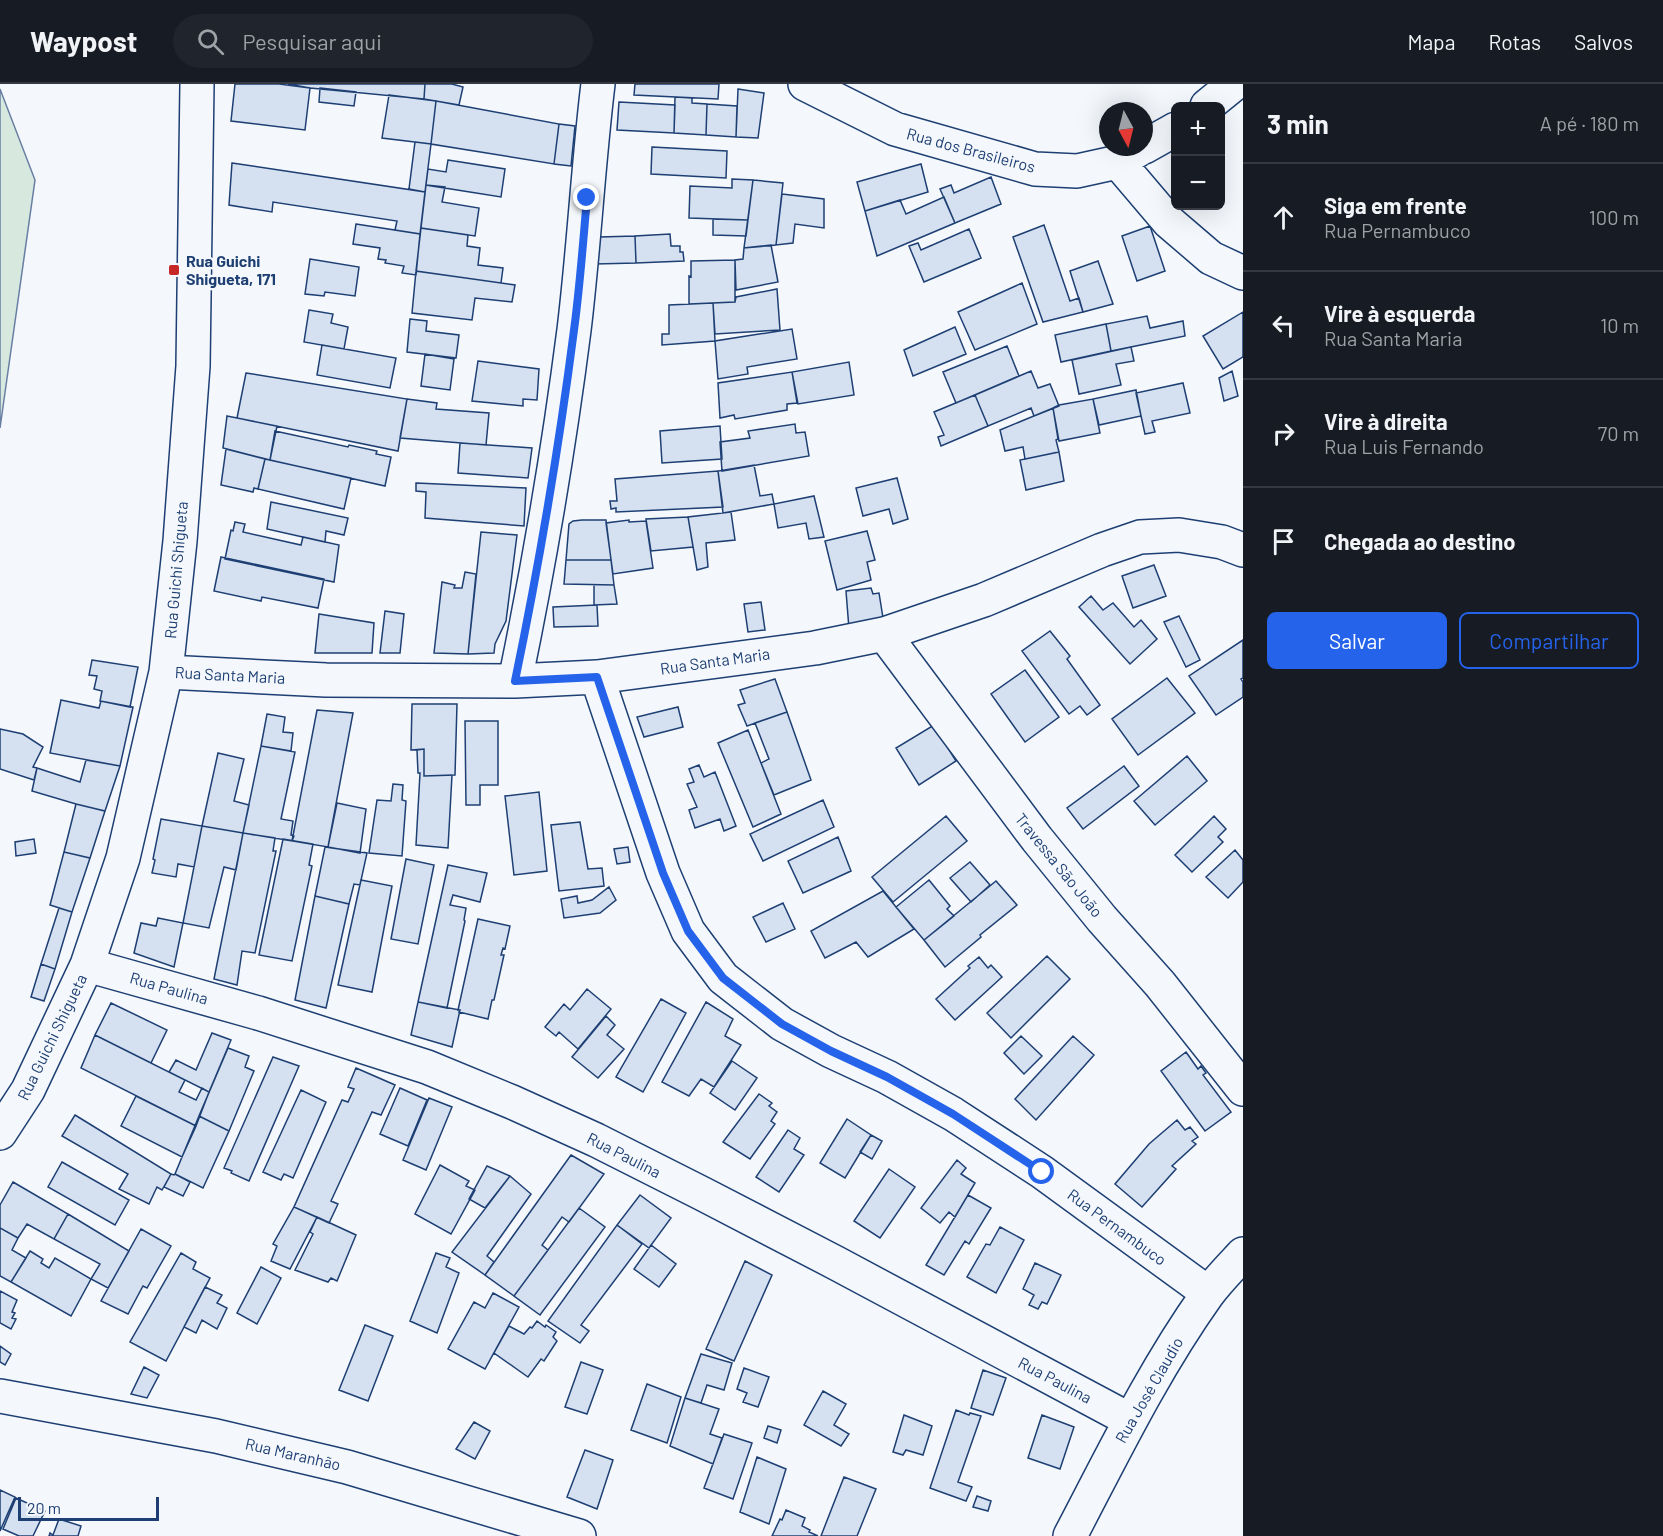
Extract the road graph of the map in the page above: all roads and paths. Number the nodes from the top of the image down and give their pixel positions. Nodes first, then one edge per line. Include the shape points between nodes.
1 (197, 84) edge
2 (598, 84) edge
3 (805, 84) edge
4 (1234, 84) edge
5 (1212, 102) edge
6 (1171, 132) edge
7 (1153, 142) edge
8 (1123, 156) edge
9 (1137, 156) edge
10 (1243, 273) edge
11 (1243, 550) edge
12 (884, 634) junction
13 (166, 672) junction
14 (597, 677) junction
15 (515, 681) junction
16 (87, 965) junction
17 (1243, 1089) edge
18 (0, 1132) edge
19 (1243, 1254) edge
20 (1208, 1293) junction
21 (0, 1396) edge
22 (1130, 1420) junction
23 (579, 1536) edge
24 (1070, 1536) edge

1 - 13 street, Rua Guichi Shigueta via 193,366
2 - 15 street via 574,329 540,550
3 - 8 street, Rua dos Brasileiros via 895,129 1035,169 1077,171
4 - 5 street
6 - 7 street, Rua dos Brasileiros
9 - 10 street via 1169,222 1211,258
11 - 12 street, Rua Santa Maria via 1179,535 1140,537 984,600
12 - 14 street, Rua Santa Maria via 815,648
12 - 17 street, Travessa São João via 1037,839
13 - 15 street, Rua Santa Maria via 326,680
13 - 16 street, Rua Guichi Shigueta via 123,858
14 - 15 street, Rua Santa Maria
14 - 20 street, Rua Pernambuco via 663,873 688,931 723,978 782,1024 953,1114 1042,1172
16 - 18 street, Rua Guichi Shigueta via 28,1090
16 - 22 street, Rua Paulina via 258,1013 427,1067 512,1102 596,1140 836,1263
19 - 20 street, Rua José Claudio
20 - 22 street, Rua José Claudio
21 - 23 street, Rua Maranhão via 216,1436 347,1467
22 - 24 street, Rua José Claudio

